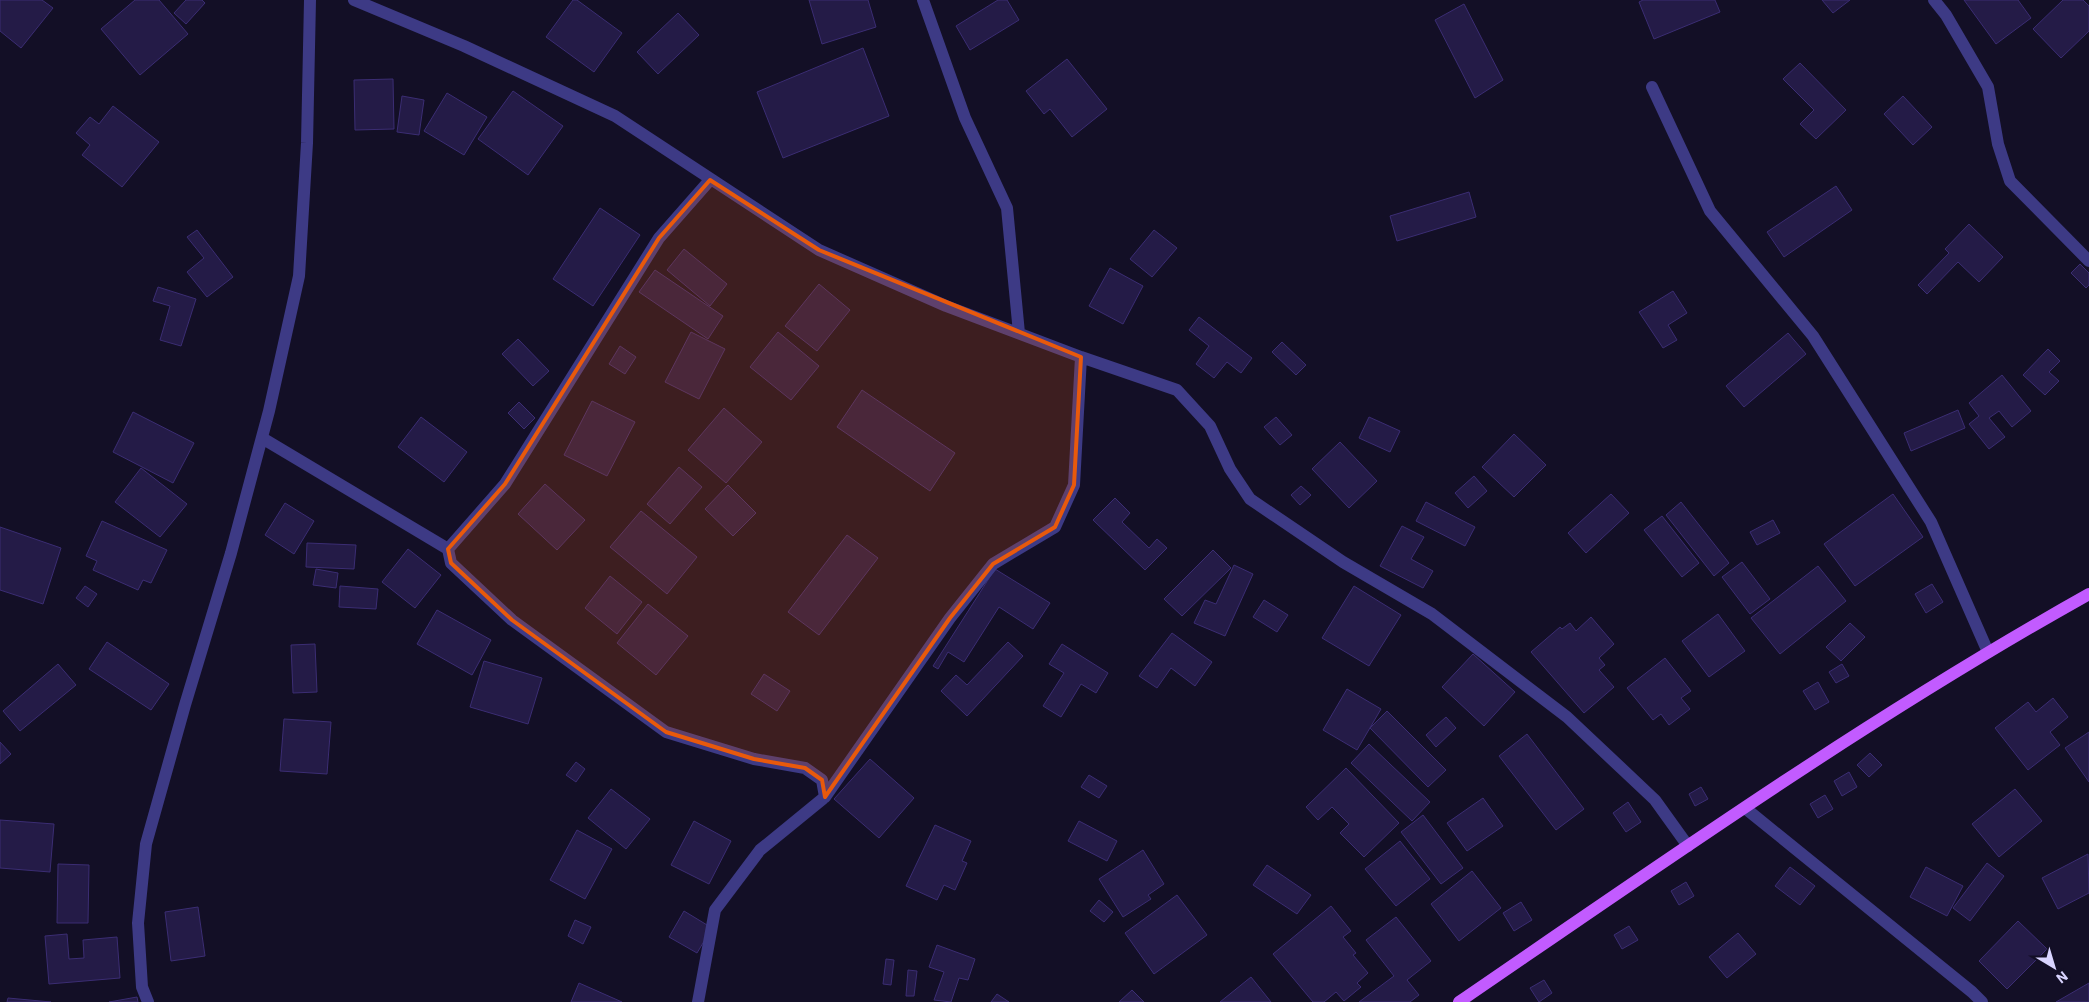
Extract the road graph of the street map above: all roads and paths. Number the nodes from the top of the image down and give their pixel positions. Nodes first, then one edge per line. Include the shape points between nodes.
1 (310, 0) edge
2 (354, 0) edge
3 (923, 0) edge
4 (1934, 0) edge
5 (1652, 86) dead end
6 (710, 180) junction
7 (2089, 260) edge
8 (1019, 334) junction
9 (1081, 357) junction
10 (262, 438) junction
11 (448, 549) junction
12 (2089, 594) edge
13 (1988, 652) junction
14 (825, 797) junction
15 (1745, 808) junction
16 (1688, 846) junction
17 (148, 1002) edge
18 (698, 1002) edge
19 (1459, 1002) edge
20 (1982, 1002) edge

1 - 10 street via 308,143 299,276
2 - 6 street via 464,46 615,116
3 - 8 street via 965,118 1007,208
4 - 7 street via 1946,14 1988,87 1998,144 2010,181
5 - 13 street via 1710,212 1813,336 1931,522
6 - 8 street via 819,250
6 - 11 street via 659,238 504,484
8 - 9 street
9 - 14 street via 1074,485 1056,526 993,564 950,618
9 - 16 street via 1177,390 1210,426 1230,469 1250,498 1343,562 1432,614 1567,717 1656,800
10 - 11 street
10 - 17 street via 146,844 138,924 142,987
11 - 14 street via 451,563 512,620 666,732 754,759 805,768 822,780
12 - 13 main road
13 - 15 main road
14 - 18 street via 760,850 715,910
15 - 16 main road
15 - 20 street
16 - 19 main road

